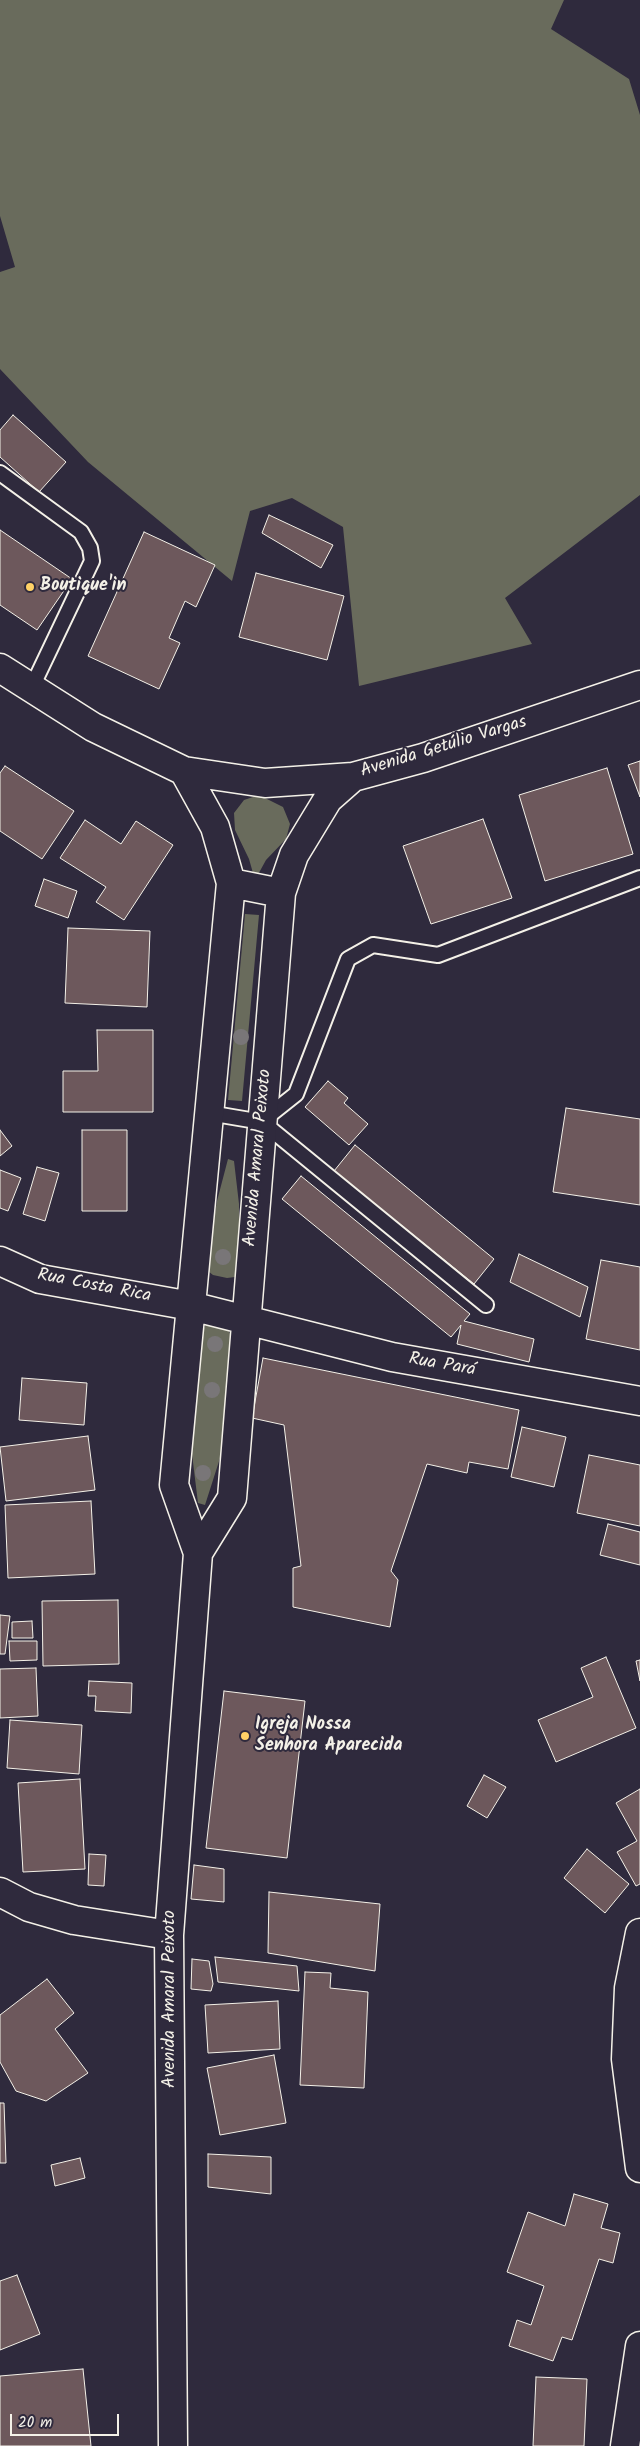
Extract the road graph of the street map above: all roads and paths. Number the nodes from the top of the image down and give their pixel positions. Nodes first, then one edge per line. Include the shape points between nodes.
1 (0, 473) edge
2 (0, 668) edge
3 (640, 685) edge
4 (32, 687) junction
5 (184, 770) junction
6 (353, 777) junction
7 (640, 878) edge
8 (231, 883) junction
9 (281, 893) junction
10 (209, 1113) junction
11 (262, 1122) junction
12 (0, 1261) edge
13 (486, 1305) dead end
14 (191, 1306) junction
15 (246, 1320) junction
16 (640, 1401) edge
17 (198, 1553) junction
18 (0, 1892) edge
19 (640, 1933) edge
20 (169, 1935) junction
21 (640, 2168) edge
22 (640, 2346) edge
23 (173, 2446) edge
24 (625, 2446) edge

1 - 4 lane via 80,532 91,554 92,561
2 - 4 street, Avenida Getúlio Vargas
3 - 6 street, Avenida Getúlio Vargas via 423,758
4 - 5 street, Avenida Getúlio Vargas via 93,727
5 - 6 street, Avenida Getúlio Vargas via 264,783
5 - 8 street, Avenida Amaral Peixoto via 215,827
6 - 9 street, Avenida Amaral Peixoto via 328,799 294,855
7 - 11 lane via 438,955 373,945 348,959 296,1094
8 - 9 street
8 - 10 street, Avenida Amaral Peixoto
9 - 11 street, Avenida Amaral Peixoto
10 - 11 lane
10 - 14 street, Avenida Amaral Peixoto
11 - 13 lane
11 - 15 street, Avenida Amaral Peixoto
12 - 14 street, Rua Costa Rica via 40,1279
14 - 15 street, Rua Costa Rica
14 - 17 street, Avenida Amaral Peixoto via 174,1485
15 - 16 street, Rua Pará via 392,1357
15 - 17 street, Avenida Amaral Peixoto via 232,1498
17 - 20 street, Avenida Amaral Peixoto
18 - 20 street via 29,1907 74,1920
19 - 21 street via 629,1988 626,2059
20 - 23 street, Avenida Amaral Peixoto
22 - 24 street

